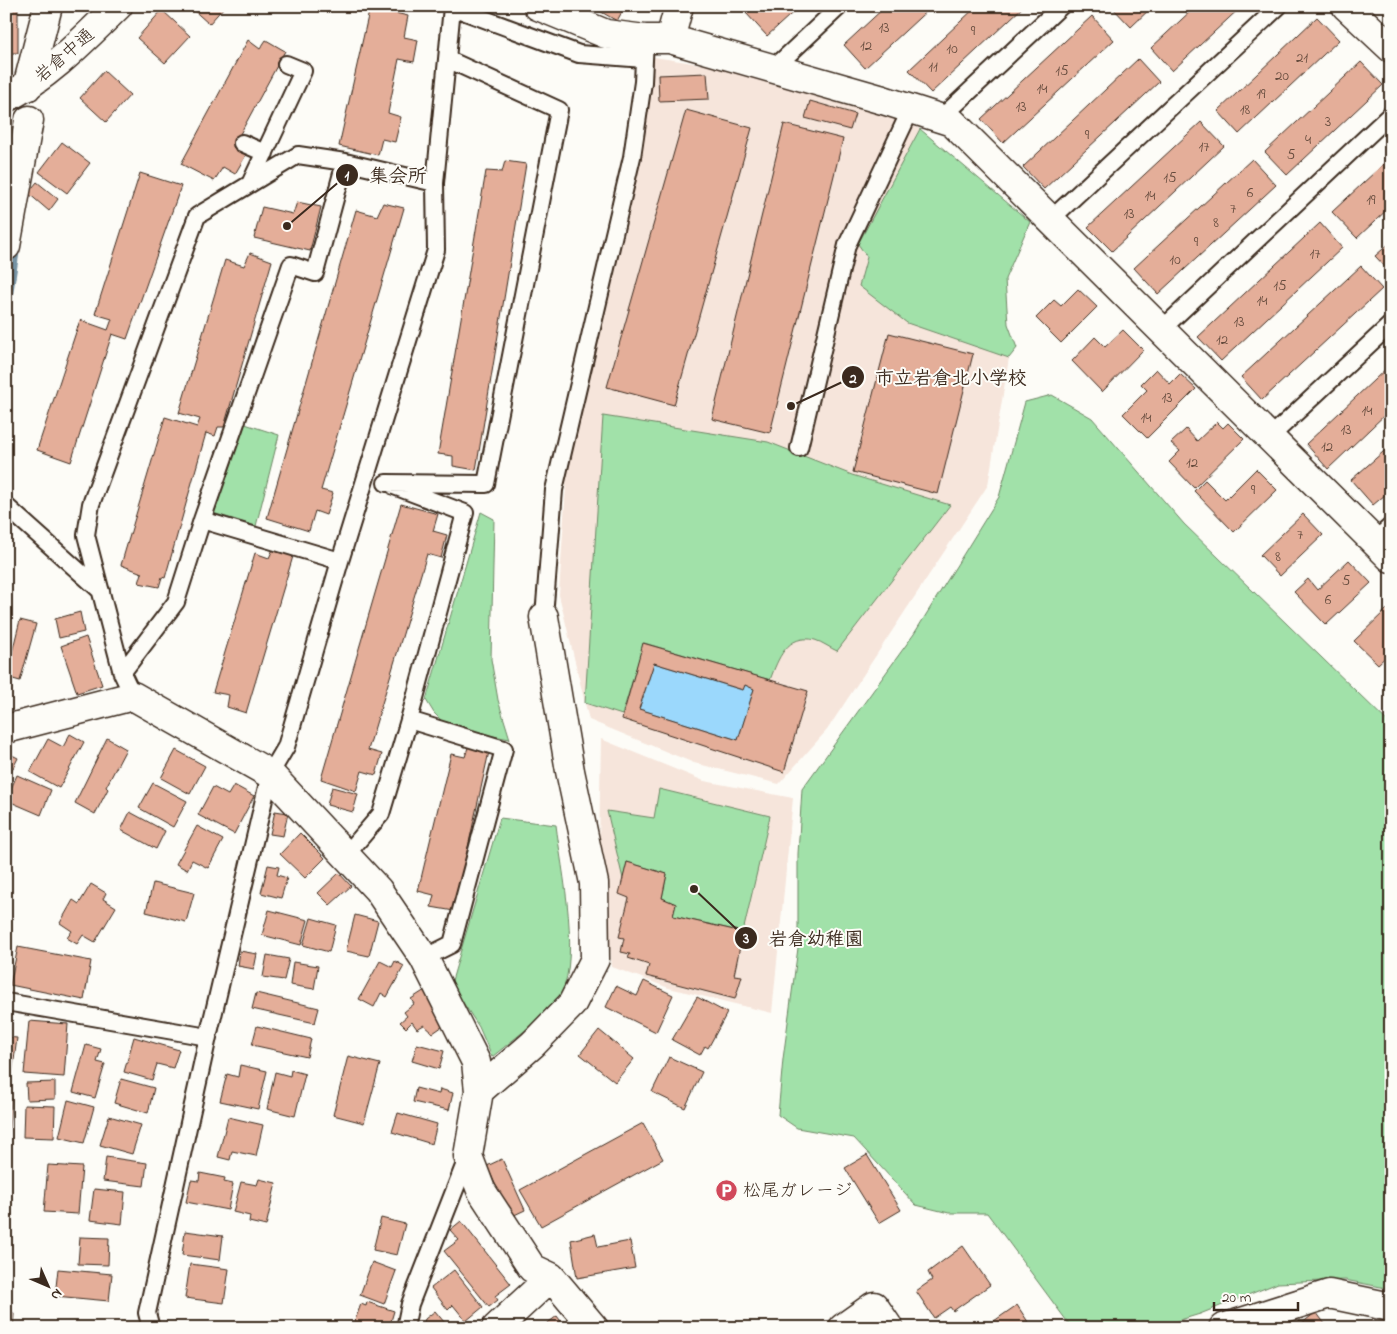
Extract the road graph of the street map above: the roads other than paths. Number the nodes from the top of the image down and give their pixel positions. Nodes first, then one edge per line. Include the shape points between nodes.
1 (48, 6) edge
2 (118, 6) edge
3 (538, 6) edge
4 (679, 6) edge
5 (840, 6) edge
6 (1061, 6) edge
7 (1279, 6) edge
8 (1346, 6) edge
9 (653, 45) junction
10 (1391, 48) edge
11 (447, 59) junction
12 (286, 64) dead end
13 (774, 68) junction
14 (17, 92) edge
15 (911, 109) junction
16 (1391, 114) edge
17 (940, 119) junction
18 (29, 120) dead end
19 (242, 143) dead end
20 (265, 153) junction
21 (345, 162) junction
22 (435, 183) junction
23 (250, 184) junction
24 (1050, 220) junction
25 (6, 246) edge
26 (1391, 324) edge
27 (1161, 330) junction
28 (1269, 438) junction
29 (799, 448) dead end
30 (365, 479) junction
31 (386, 483) junction
32 (6, 506) edge
33 (202, 520) junction
34 (1385, 542) edge
35 (340, 561) junction
36 (101, 591) junction
37 (544, 617) joint
38 (127, 684) junction
39 (409, 720) junction
40 (6, 729) edge
41 (270, 774) junction
42 (346, 855) junction
43 (424, 958) junction
44 (6, 1002) edge
45 (208, 1037) junction
46 (479, 1091) junction
47 (468, 1156) junction
48 (551, 1277) junction
49 (1391, 1307) edge
50 (1235, 1326) edge
51 (152, 1328) edge
52 (405, 1328) edge
53 (496, 1328) edge
54 (594, 1328) edge
55 (843, 1328) edge
56 (889, 1328) edge

1 - 14 street
2 - 14 street, 岩倉中通 via 56,65
3 - 9 street via 606,34
4 - 9 street
5 - 13 lane
6 - 17 lane
7 - 24 lane
8 - 10 street
9 - 11 lane via 579,54 452,7
9 - 13 street
9 - 37 lane via 643,82 632,157 554,490
11 - 22 lane
11 - 31 lane via 559,110 486,484
12 - 20 lane via 303,71
13 - 15 street
15 - 17 street
15 - 29 lane via 847,245
16 - 27 lane
17 - 24 street via 952,122
18 - 25 street
19 - 20 lane
20 - 23 lane
21 - 22 lane
21 - 23 lane via 298,155
21 - 33 lane via 315,272 291,265
22 - 30 lane via 436,250
23 - 36 lane via 197,216 91,504 86,535
24 - 27 street
26 - 28 lane
27 - 28 street
28 - 34 street
30 - 31 lane
30 - 35 lane
31 - 39 lane via 465,513
32 - 36 lane
33 - 35 lane
33 - 38 lane via 176,602
35 - 41 lane via 286,747
36 - 38 lane
37 - 46 street via 570,771 594,883 595,959 572,1004 533,1044
38 - 40 street
38 - 41 street
39 - 42 lane via 380,814
39 - 43 lane via 504,749 452,944
41 - 42 street
41 - 45 lane
42 - 43 street via 378,890
43 - 46 street via 476,1062
44 - 45 lane
45 - 51 lane via 146,1313
46 - 47 street
47 - 48 street via 481,1190 532,1268
47 - 52 lane via 410,1304
48 - 53 street
48 - 54 street
49 - 50 street via 1329,1294
55 - 56 street via 874,1306

